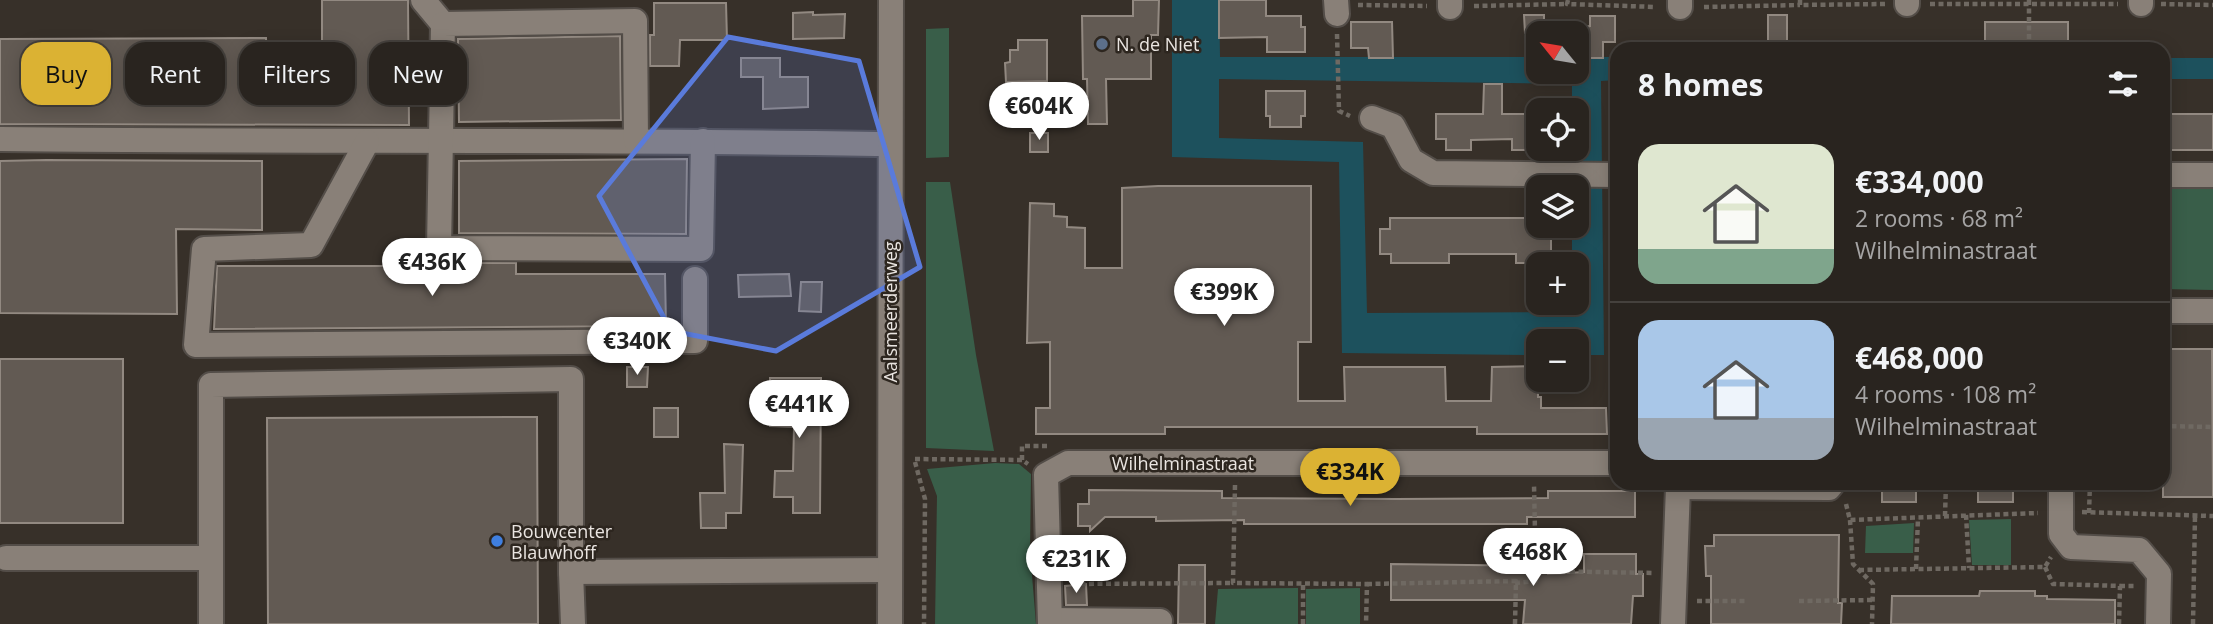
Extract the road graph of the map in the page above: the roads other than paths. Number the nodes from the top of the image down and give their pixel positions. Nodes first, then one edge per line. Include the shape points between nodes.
1 (423, 0) edge
2 (891, 0) edge
3 (443, 24) junction
4 (1372, 118) dead end
5 (0, 139) edge
6 (636, 141) junction
7 (703, 141) junction
8 (367, 142) junction
9 (440, 142) junction
10 (890, 144) junction
11 (1610, 175) edge
12 (2170, 175) edge
13 (2213, 175) edge
14 (695, 279) dead end
15 (2170, 311) edge
16 (2213, 311) edge
17 (1610, 463) edge
18 (1675, 490) edge
19 (2061, 490) edge
20 (6, 558) dead end
21 (211, 558) junction
22 (888, 570) junction
23 (572, 572) junction
24 (1674, 613) edge
25 (1160, 621) dead end
26 (1050, 622) edge
27 (211, 624) edge
28 (573, 624) edge
29 (890, 624) edge
30 (2158, 624) edge

1 - 3 street
2 - 10 street, Aalsmeerderweg
3 - 6 street via 635,21
3 - 9 street
4 - 11 street via 1393,126 1411,160 1433,173
5 - 8 street
6 - 7 street
6 - 9 street
7 - 9 street via 701,249 439,248
7 - 10 street
8 - 9 street
8 - 14 street via 311,245 204,249 196,345 695,341
10 - 22 street, Aalsmeerderweg
12 - 13 street
15 - 16 street
17 - 26 street, Wilhelminastraat via 1068,463 1046,475
18 - 24 street
19 - 30 street via 2060,523 2071,547 2140,550 2160,574
20 - 21 street
21 - 23 street via 211,385 571,379
21 - 27 street
22 - 23 street
22 - 29 street, Aalsmeerderweg
23 - 28 street
25 - 26 street

